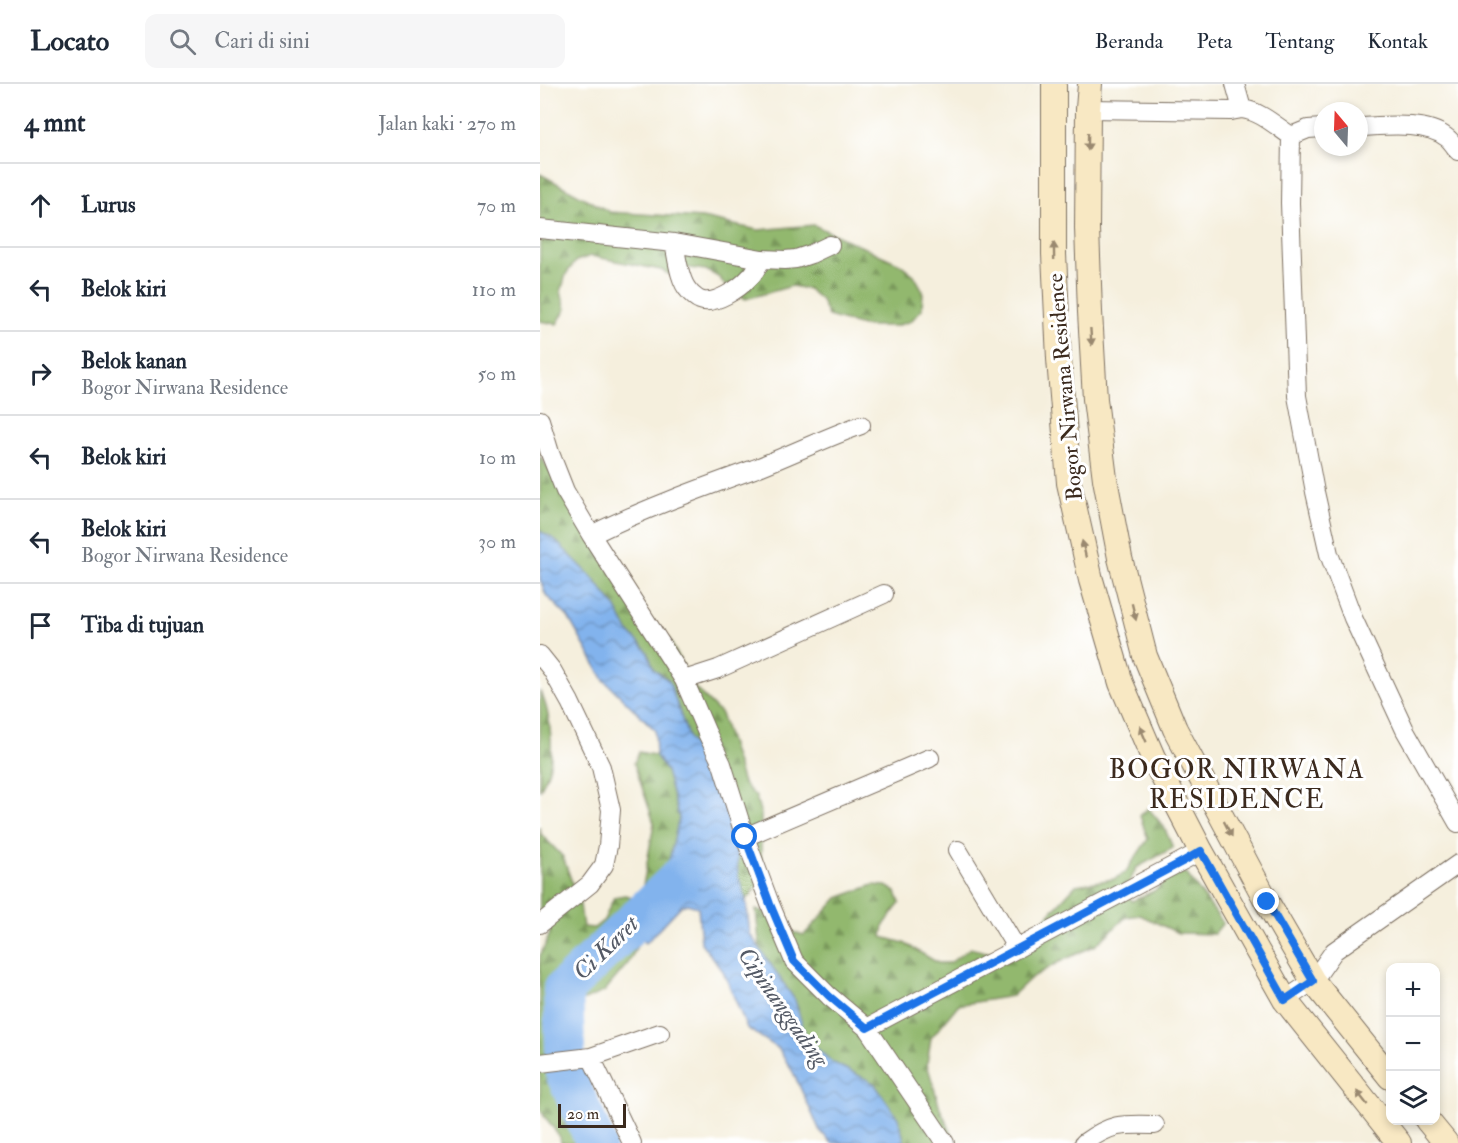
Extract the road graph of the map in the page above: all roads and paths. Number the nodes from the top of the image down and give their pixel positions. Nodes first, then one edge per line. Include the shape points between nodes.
1 (1054, 84) edge
2 (1090, 84) edge
3 (1235, 84) edge
4 (1088, 109) junction
5 (1242, 109) junction
6 (1368, 127) edge
7 (1314, 129) edge
8 (1291, 136) junction
9 (1458, 152) edge
10 (540, 229) edge
11 (674, 243) junction
12 (830, 244) dead end
13 (762, 259) junction
14 (540, 420) edge
15 (861, 425) dead end
16 (1105, 479) junction
17 (1069, 483) junction
18 (591, 535) junction
19 (884, 594) dead end
20 (540, 654) edge
21 (684, 680) junction
22 (930, 758) dead end
23 (1458, 823) edge
24 (745, 837) junction
25 (958, 850) dead end
26 (1201, 851) junction
27 (1458, 864) edge
28 (540, 924) edge
29 (1017, 949) junction
30 (1313, 981) junction
31 (1285, 1000) junction
32 (867, 1028) junction
33 (660, 1033) dead end
34 (587, 1058) junction
35 (541, 1063) edge
36 (1386, 1072) edge
37 (1155, 1125) dead end
38 (1431, 1125) edge
39 (632, 1143) edge
40 (945, 1143) edge
41 (1084, 1143) edge
42 (1399, 1143) edge
43 (1446, 1143) edge

17 -> 1 street, Bogor Nirwana Residence via 1054,254
2 - 4 street, Bogor Nirwana Residence
3 - 5 street
4 - 5 street
4 -> 16 street, Bogor Nirwana Residence via 1089,312
5 - 8 street via 1261,116
6 - 9 street via 1431,129 1448,137
7 - 8 street
8 - 23 street via 1297,396 1329,554 1353,618 1405,730
10 - 11 street
11 - 13 street
11 - 13 street via 688,290 700,300 712,300 737,289 751,277
12 - 13 street via 796,259
14 - 18 street via 565,491
15 - 18 street
16 - 17 street
16 -> 30 street, Bogor Nirwana Residence via 1145,656 1175,729
26 -> 17 street, Bogor Nirwana Residence via 1155,762 1121,682 1091,580
18 - 21 street
19 - 21 street via 718,669
20 - 28 street via 570,702 601,767 611,810 604,865 591,884
21 - 24 street via 722,764
22 - 24 street
24 - 32 street via 794,961
25 - 29 street
26 - 29 street
26 - 31 street, Bogor Nirwana Residence
27 - 30 street via 1334,951
29 - 32 street
30 - 31 street
30 - 36 street, Bogor Nirwana Residence
42 -> 31 street, Bogor Nirwana Residence
32 - 40 street
33 - 34 street
34 - 35 street
34 - 39 street
37 - 41 street via 1123,1124
38 - 43 street

